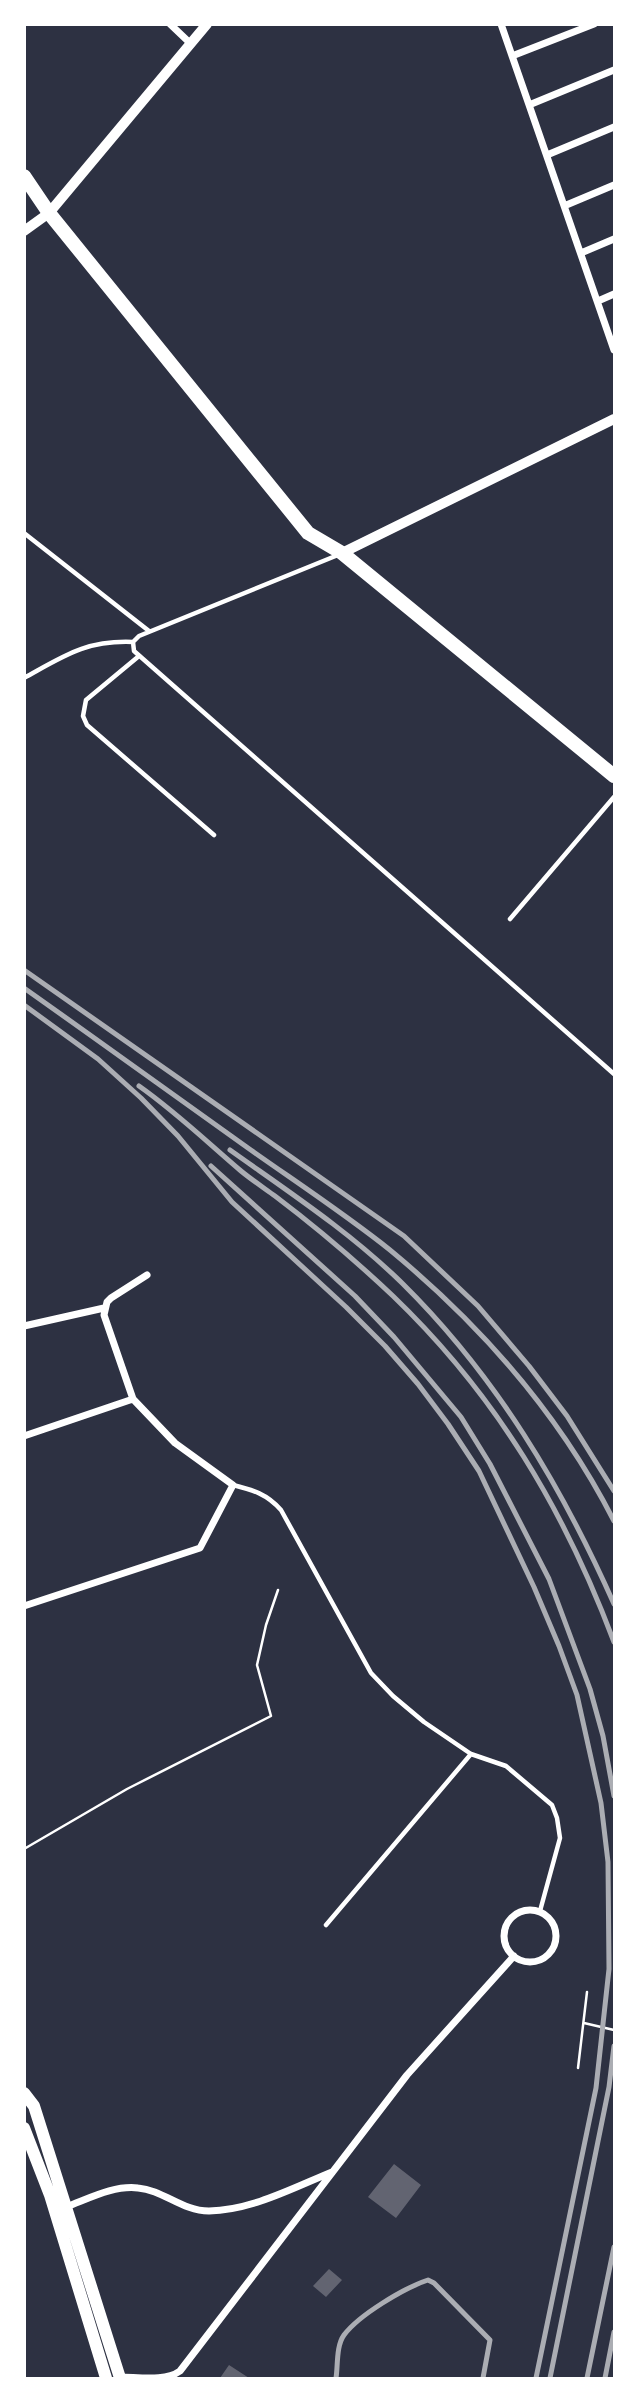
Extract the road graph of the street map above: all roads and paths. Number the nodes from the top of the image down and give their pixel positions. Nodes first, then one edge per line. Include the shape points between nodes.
1 (170, 24) edge
2 (208, 24) edge
3 (501, 24) edge
4 (594, 24) edge
5 (191, 44) junction
6 (512, 56) junction
7 (614, 70) edge
8 (529, 105) junction
9 (614, 127) edge
10 (547, 155) junction
11 (24, 176) edge
12 (614, 185) edge
13 (564, 205) junction
14 (49, 214) junction
15 (24, 231) edge
16 (614, 239) edge
17 (581, 253) junction
18 (614, 294) edge
19 (598, 301) junction
20 (614, 350) edge
21 (614, 419) edge
22 (24, 533) edge
23 (342, 553) junction
24 (149, 631) junction
25 (133, 642) junction
26 (139, 656) junction
27 (24, 678) edge
28 (614, 776) edge
29 (614, 797) edge
30 (214, 835) dead end
31 (510, 919) dead end
32 (614, 1074) edge
33 (147, 1275) dead end
34 (104, 1308) junction
35 (24, 1326) edge
36 (133, 1399) junction
37 (24, 1436) edge
38 (233, 1485) junction
39 (278, 1590) dead end
40 (24, 1606) edge
41 (471, 1755) junction
42 (24, 1849) edge
43 (540, 1911) junction
44 (326, 1926) dead end
45 (514, 1956) junction
46 (587, 1992) dead end
47 (583, 2023) junction
48 (614, 2030) edge
49 (578, 2068) dead end
50 (24, 2092) edge
51 (24, 2128) edge
52 (332, 2172) junction
53 (66, 2207) junction
54 (115, 2378) edge
55 (164, 2378) edge

1 - 5 street
2 - 5 street
3 - 6 street
4 - 6 street
5 - 14 street
6 - 8 street
7 - 8 street
8 - 10 street
9 - 10 street
10 - 13 street
11 - 14 main road
12 - 13 street
13 - 17 street
14 - 15 street
14 - 23 main road via 308,533
16 - 17 street
17 - 19 street
18 - 19 street
19 - 20 street
21 - 23 street
22 - 24 lane
23 - 24 lane
23 - 28 main road
24 - 25 lane
25 - 26 lane
25 - 27 lane via 87,646
26 - 30 lane via 86,700 83,716 87,725
26 - 32 lane
29 - 31 lane
33 - 34 street via 111,1298
34 - 35 street
34 - 36 street
36 - 37 street
36 - 38 street via 175,1443
38 - 40 street via 200,1548
38 - 41 lane via 263,1494 281,1510 371,1673 424,1722
39 - 42 path via 257,1665 271,1716 127,1789
41 - 43 lane via 506,1766 552,1805 560,1838
41 - 44 lane
43 - 45 street via 517,1913 506,1925 505,1942
43 - 45 street via 553,1924 552,1949 530,1961
45 - 52 street via 407,2075
46 - 47 path
47 - 48 path
47 - 49 path
50 - 53 main road via 34,2106
51 - 54 main road
52 - 53 street via 242,2208 191,2210 140,2188 118,2188
52 - 55 street via 180,2371
53 - 54 main road
54 - 55 street

